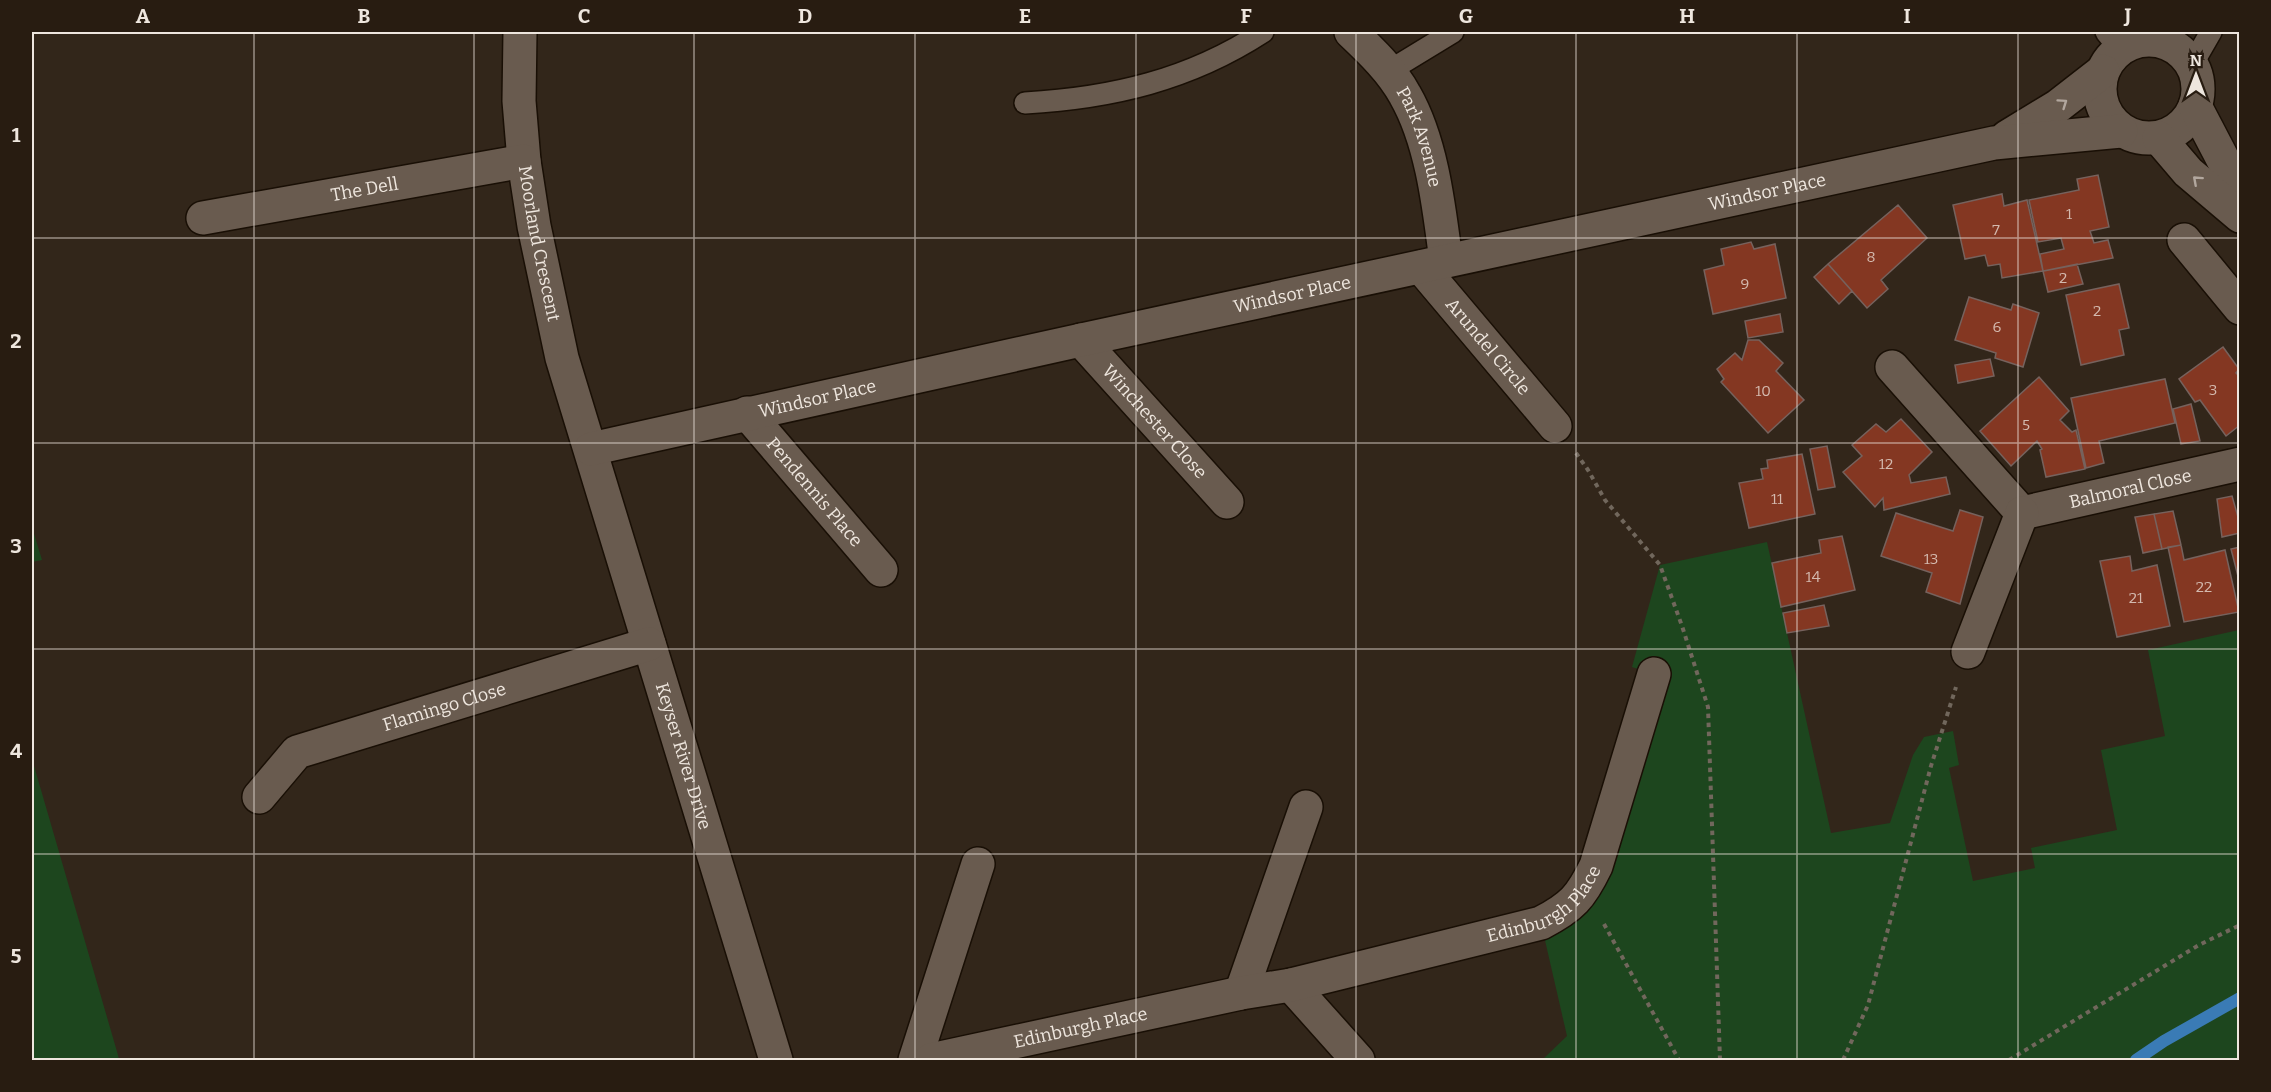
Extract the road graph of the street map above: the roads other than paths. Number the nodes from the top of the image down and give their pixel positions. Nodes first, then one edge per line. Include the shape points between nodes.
1 (520, 32) edge
2 (1263, 32) edge
3 (1351, 32) edge
4 (1453, 32) edge
5 (2211, 32) edge
6 (2123, 45) edge
7 (2192, 65) junction
8 (1389, 70) junction
9 (1025, 103) dead end
10 (2195, 106) junction
11 (2121, 131) junction
12 (2159, 138) junction
13 (1994, 143) junction
14 (524, 161) junction
15 (2240, 192) edge
16 (2240, 216) edge
17 (203, 218) dead end
18 (2184, 240) dead end
19 (1433, 264) junction
20 (2240, 308) edge
21 (1081, 340) junction
22 (1892, 367) dead end
23 (747, 413) junction
24 (1555, 426) road end
25 (591, 449) junction
26 (2240, 464) edge
27 (1227, 502) dead end
28 (2022, 513) junction
29 (881, 570) dead end
30 (649, 645) junction
31 (1968, 652) road end
32 (1654, 674) dead end
33 (259, 797) dead end
34 (1306, 807) dead end
35 (978, 864) dead end
36 (1290, 985) junction
37 (1240, 993) junction
38 (949, 1058) edge
39 (776, 1060) edge
40 (915, 1060) edge
41 (1358, 1060) edge

1 - 14 street, Moorland Crescent via 519,101
2 - 9 lane via 1202,65 1156,83 1107,95
3 - 8 street, Park Avenue
4 - 8 lane
5 - 7 lane
6 - 7 street via 2162,42 2179,50
6 - 11 street via 2100,93 2106,114
13 -> 6 street, Windsor Place via 2058,106
7 - 10 street via 2199,85
8 - 19 street, Park Avenue via 1418,121 1439,211
10 - 12 street via 2181,127
10 - 15 street
11 - 12 street via 2139,138
11 - 13 street, Windsor Place
16 -> 12 street via 2188,172
13 - 19 street, Windsor Place
14 - 17 street, The Dell
14 - 25 street, Moorland Crescent via 562,358
18 - 20 street
19 - 21 street, Windsor Place
19 - 24 street, Arundel Circle
21 - 23 street, Windsor Place
21 - 27 street, Winchester Close
22 - 28 street
23 - 25 street, Windsor Place
23 - 29 street, Pendennis Place
25 - 30 street, Keyser River Drive
26 - 28 street, Balmoral Close
28 - 31 street
30 - 33 street, Flamingo Close via 297,752
30 - 39 street, Keyser River Drive
32 - 36 street, Edinburgh Place via 1596,866 1584,889 1565,911 1541,923
34 - 37 street
35 - 40 street
36 - 37 street, Edinburgh Place
36 - 41 street
37 - 38 street, Edinburgh Place

